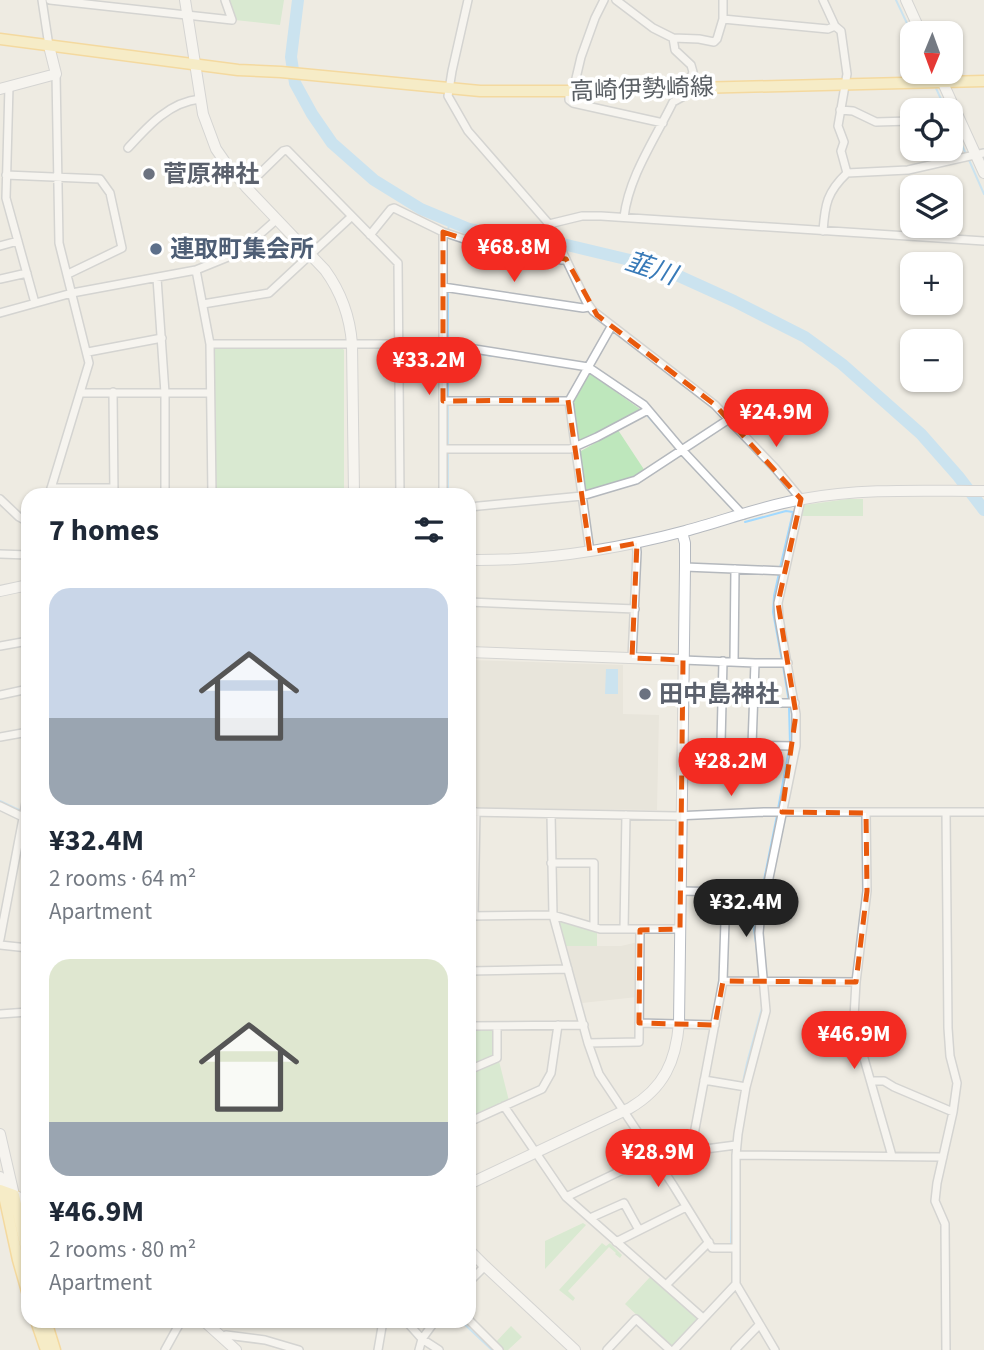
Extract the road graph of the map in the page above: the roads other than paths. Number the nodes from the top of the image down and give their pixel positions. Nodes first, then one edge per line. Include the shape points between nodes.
1 (42, 0) edge
2 (50, 0) edge
3 (185, 0) edge
4 (226, 0) edge
5 (468, 0) edge
6 (604, 0) edge
7 (616, 0) edge
8 (723, 0) edge
9 (822, 0) edge
10 (906, 0) edge
11 (131, 4) edge
12 (188, 16) junction
13 (723, 19) junction
14 (916, 21) edge
15 (835, 26) junction
16 (673, 38) junction
17 (0, 39) edge
18 (50, 46) junction
19 (195, 65) junction
20 (55, 74) junction
21 (963, 79) edge
22 (900, 80) edge
23 (984, 81) edge
24 (845, 84) junction
25 (944, 84) edge
26 (5, 87) edge
27 (687, 88) junction
28 (448, 89) junction
29 (573, 91) junction
30 (200, 99) junction
31 (840, 110) junction
32 (900, 121) edge
33 (663, 123) junction
34 (4, 146) edge
35 (128, 148) dead end
36 (980, 154) edge
37 (847, 173) junction
38 (984, 173) edge
39 (6, 176) junction
40 (59, 177) junction
41 (246, 187) junction
42 (3, 199) edge
43 (351, 217) junction
44 (624, 217) junction
45 (276, 220) junction
46 (549, 224) junction
47 (823, 231) junction
48 (443, 232) junction
49 (370, 235) junction
50 (18, 241) junction
51 (984, 242) edge
52 (0, 246) edge
53 (310, 255) junction
54 (565, 256) junction
55 (196, 270) junction
56 (27, 272) junction
57 (68, 274) junction
58 (157, 278) junction
59 (0, 279) edge
60 (443, 288) junction
61 (72, 293) junction
62 (35, 303) junction
63 (203, 304) junction
64 (589, 306) junction
65 (0, 313) edge
66 (611, 327) junction
67 (162, 338) junction
68 (210, 344) junction
69 (352, 344) junction
70 (399, 344) junction
71 (443, 344) junction
72 (88, 352) junction
73 (588, 367) junction
74 (113, 392) junction
75 (81, 393) junction
76 (165, 393) junction
77 (210, 393) junction
78 (443, 401) junction
79 (569, 401) junction
80 (648, 410) junction
81 (729, 419) junction
82 (575, 448) junction
83 (443, 449) junction
84 (682, 450) junction
85 (51, 488) edge
86 (113, 488) edge
87 (165, 488) edge
88 (212, 488) edge
89 (354, 488) edge
90 (400, 488) edge
91 (443, 488) edge
92 (983, 491) edge
93 (582, 496) junction
94 (0, 499) edge
95 (801, 499) junction
96 (476, 506) edge
97 (743, 515) junction
98 (21, 518) edge
99 (682, 532) junction
100 (636, 543) junction
101 (590, 552) junction
102 (0, 554) edge
103 (21, 555) edge
104 (476, 560) edge
105 (685, 567) junction
106 (735, 569) junction
107 (784, 571) junction
108 (21, 586) edge
109 (0, 591) edge
110 (476, 602) edge
111 (635, 609) junction
112 (21, 642) edge
113 (0, 646) edge
114 (476, 652) edge
115 (632, 658) junction
116 (683, 660) junction
117 (723, 661) junction
118 (734, 662) junction
119 (755, 663) junction
120 (788, 663) junction
121 (21, 690) edge
122 (0, 695) edge
123 (754, 703) junction
124 (795, 703) junction
125 (21, 733) edge
126 (0, 737) edge
127 (752, 745) junction
128 (796, 746) junction
129 (0, 806) edge
130 (476, 812) edge
131 (782, 812) junction
132 (946, 812) junction
133 (866, 813) junction
134 (984, 813) edge
135 (551, 814) junction
136 (626, 815) junction
137 (21, 816) edge
138 (681, 816) junction
139 (21, 841) edge
140 (551, 863) junction
141 (681, 891) junction
142 (726, 892) junction
143 (765, 899) junction
144 (552, 915) junction
145 (476, 916) edge
146 (594, 927) junction
147 (624, 929) junction
148 (680, 929) junction
149 (640, 930) junction
150 (0, 939) edge
151 (0, 945) edge
152 (21, 947) edge
153 (568, 969) junction
154 (476, 971) edge
155 (723, 981) junction
156 (764, 981) junction
157 (856, 982) junction
158 (21, 1012) edge
159 (0, 1014) edge
160 (639, 1023) junction
161 (679, 1023) junction
162 (558, 1025) junction
163 (583, 1025) junction
164 (715, 1025) junction
165 (476, 1026) edge
166 (497, 1026) junction
167 (588, 1043) junction
168 (476, 1067) edge
169 (704, 1080) junction
170 (871, 1080) junction
171 (746, 1087) junction
172 (504, 1106) junction
173 (623, 1112) junction
174 (953, 1112) junction
175 (476, 1119) edge
176 (0, 1134) edge
177 (736, 1145) junction
178 (693, 1150) junction
179 (536, 1153) junction
180 (736, 1155) junction
181 (653, 1156) junction
182 (892, 1156) junction
183 (943, 1157) junction
184 (0, 1177) edge
185 (476, 1181) edge
186 (5, 1192) edge
187 (566, 1197) junction
188 (686, 1207) junction
189 (590, 1218) junction
190 (639, 1230) junction
191 (21, 1238) edge
192 (616, 1242) junction
193 (709, 1242) junction
194 (736, 1248) junction
195 (476, 1257) edge
196 (485, 1266) junction
197 (21, 1270) edge
198 (476, 1275) edge
199 (736, 1284) junction
200 (666, 1285) junction
201 (703, 1318) junction
202 (759, 1325) junction
203 (476, 1327) edge
204 (38, 1328) edge
205 (48, 1328) edge
206 (177, 1328) edge
207 (212, 1328) edge
208 (382, 1328) edge
209 (412, 1328) edge
210 (430, 1328) edge
211 (223, 1338) junction
212 (422, 1339) junction
213 (46, 1350) edge
214 (55, 1350) edge
215 (165, 1350) edge
216 (236, 1350) edge
217 (299, 1350) edge
218 (378, 1350) edge
219 (419, 1350) edge
220 (439, 1350) edge
221 (499, 1350) edge
222 (575, 1350) edge
223 (607, 1350) edge
224 (672, 1350) edge
225 (735, 1350) edge
226 (775, 1350) edge
227 (946, 1350) edge

1 - 18 street
2 - 11 street
3 - 12 street
4 - 12 street via 232,20
5 - 28 street
6 - 29 street
7 - 16 street
8 - 13 street
9 - 15 street
10 - 14 street
11 - 12 street
12 - 19 street
13 - 15 street
13 - 16 street via 714,42
15 - 24 street via 841,31
16 - 27 street via 675,50 693,72
17 - 18 main road
18 - 19 main road
18 - 20 street
19 - 28 main road, 高崎伊勢崎線
19 - 30 street
20 - 26 street
20 - 40 street
21 - 23 main road, 高崎伊勢崎線
22 - 24 main road, 高崎伊勢崎線
24 - 27 main road, 高崎伊勢崎線
24 - 31 street
25 - 36 street
26 - 34 street
27 - 29 main road, 高崎伊勢崎線
27 - 33 street via 684,96 673,102
28 - 29 main road, 高崎伊勢崎線
28 - 46 street via 468,131
29 - 33 street via 569,100 573,103
30 - 35 street via 155,119
30 - 41 street via 216,149
31 - 32 street via 877,122
31 - 37 street via 838,126
33 - 44 street via 629,191
34 - 39 street
36 - 37 street via 908,170
36 - 38 street
37 - 47 street via 832,188 825,204
39 - 40 street
39 - 42 street
40 - 57 street via 60,243
40 - 57 street via 100,179 110,193 122,248
41 - 43 street via 287,150
41 - 45 street
42 - 50 street
43 - 49 street
43 - 53 street
44 - 46 street via 582,216
44 - 47 street
45 - 53 street
45 - 55 street via 233,255
46 - 54 street
47 - 51 street
48 - 49 street via 394,208
48 - 54 street via 485,246 562,260
48 - 60 street
49 - 70 street via 398,263
50 - 52 street
50 - 56 street
53 - 63 street via 269,293
53 - 69 street via 336,285 351,326
54 - 64 street
55 - 58 street
55 - 63 street
56 - 59 street
56 - 62 street
57 - 61 street
58 - 61 street
58 - 67 street
60 - 64 street
60 - 71 street
61 - 62 street
61 - 72 street
62 - 65 street
63 - 68 street
64 - 66 street
66 - 73 street
66 - 81 street
67 - 72 street
67 - 76 street
68 - 69 street
68 - 77 street
69 - 70 street
69 - 89 street
70 - 71 street
70 - 90 street
71 - 73 street
71 - 78 street
72 - 75 street
73 - 79 street
73 - 80 street
74 - 75 street
74 - 76 street
74 - 86 street
75 - 85 street
76 - 77 street
76 - 87 street
77 - 88 street
78 - 79 street
78 - 83 street
79 - 82 street
80 - 82 street
80 - 84 street
81 - 84 street
81 - 95 street
82 - 83 street
82 - 93 street
83 - 91 street
84 - 93 street via 636,480
84 - 97 street
92 - 95 street via 882,491
93 - 96 street
93 - 101 street
94 - 98 street
95 - 97 street
95 - 107 street
97 - 99 street
99 - 100 street
99 - 105 street
100 - 101 street
100 - 111 street
101 - 104 street
102 - 103 street
105 - 106 street
105 - 116 street
106 - 107 street
106 - 118 street
107 - 120 street via 778,603
108 - 109 street
110 - 111 street
111 - 115 street
112 - 113 street
114 - 115 street
115 - 116 street
116 - 117 street
116 - 138 street
117 - 118 street
117 - 127 street via 721,743
118 - 119 street
119 - 120 street
119 - 123 street
120 - 124 street
121 - 122 street
123 - 124 street
123 - 127 street
124 - 128 street
125 - 126 street
127 - 128 street
128 - 131 street
129 - 137 street
130 - 135 street
131 - 133 street
131 - 138 street
131 - 143 street
132 - 133 street
132 - 134 street
132 - 174 street via 948,1028 957,1083
133 - 157 street via 867,891
135 - 136 street
135 - 140 street
136 - 138 street
136 - 147 street
138 - 141 street
139 - 150 street
140 - 144 street
140 - 146 street via 594,863
141 - 142 street
141 - 148 street
142 - 143 street
142 - 155 street
143 - 156 street via 759,928
144 - 145 street
144 - 146 street
144 - 153 street
146 - 147 street
147 - 149 street
148 - 149 street
148 - 161 street
149 - 160 street
151 - 152 street
153 - 154 street
153 - 163 street
155 - 156 street
155 - 164 street
156 - 157 street
156 - 171 street via 766,1011
157 - 170 street via 854,1017
158 - 159 street
160 - 161 street
160 - 167 street via 639,1042
161 - 164 street
161 - 173 street via 670,1065 658,1086
162 - 163 street
162 - 166 street
162 - 172 street via 551,1073 541,1089
163 - 167 street
164 - 169 street
165 - 166 street
166 - 168 street via 496,1058
167 - 173 street via 599,1073
169 - 171 street
169 - 178 street
170 - 174 street via 884,1081
170 - 182 street
171 - 177 street
172 - 175 street
172 - 179 street
173 - 179 street
173 - 181 street
174 - 183 street
176 - 186 street
177 - 178 street
177 - 180 street
178 - 181 street
179 - 185 street
179 - 187 street
180 - 182 street
180 - 194 street
181 - 187 street
181 - 188 street
182 - 183 street
183 - 227 street via 935,1201 945,1224
184 - 186 street
186 - 191 main road
186 - 197 main road
187 - 189 street
188 - 190 street
188 - 193 street
189 - 190 street via 624,1203
189 - 192 street
190 - 192 street
192 - 200 street
193 - 194 street via 712,1248
193 - 200 street
194 - 199 street
195 - 196 street
196 - 198 street
196 - 222 street
199 - 201 street
199 - 202 street
200 - 201 street
201 - 224 street
202 - 225 street
202 - 226 street
203 - 221 street
204 - 213 main road
205 - 214 main road
206 - 215 street
207 - 211 street
208 - 218 street
209 - 212 street
210 - 212 street
211 - 216 street
211 - 217 street via 265,1340
212 - 219 street
212 - 220 street
223 - 224 street via 636,1319

